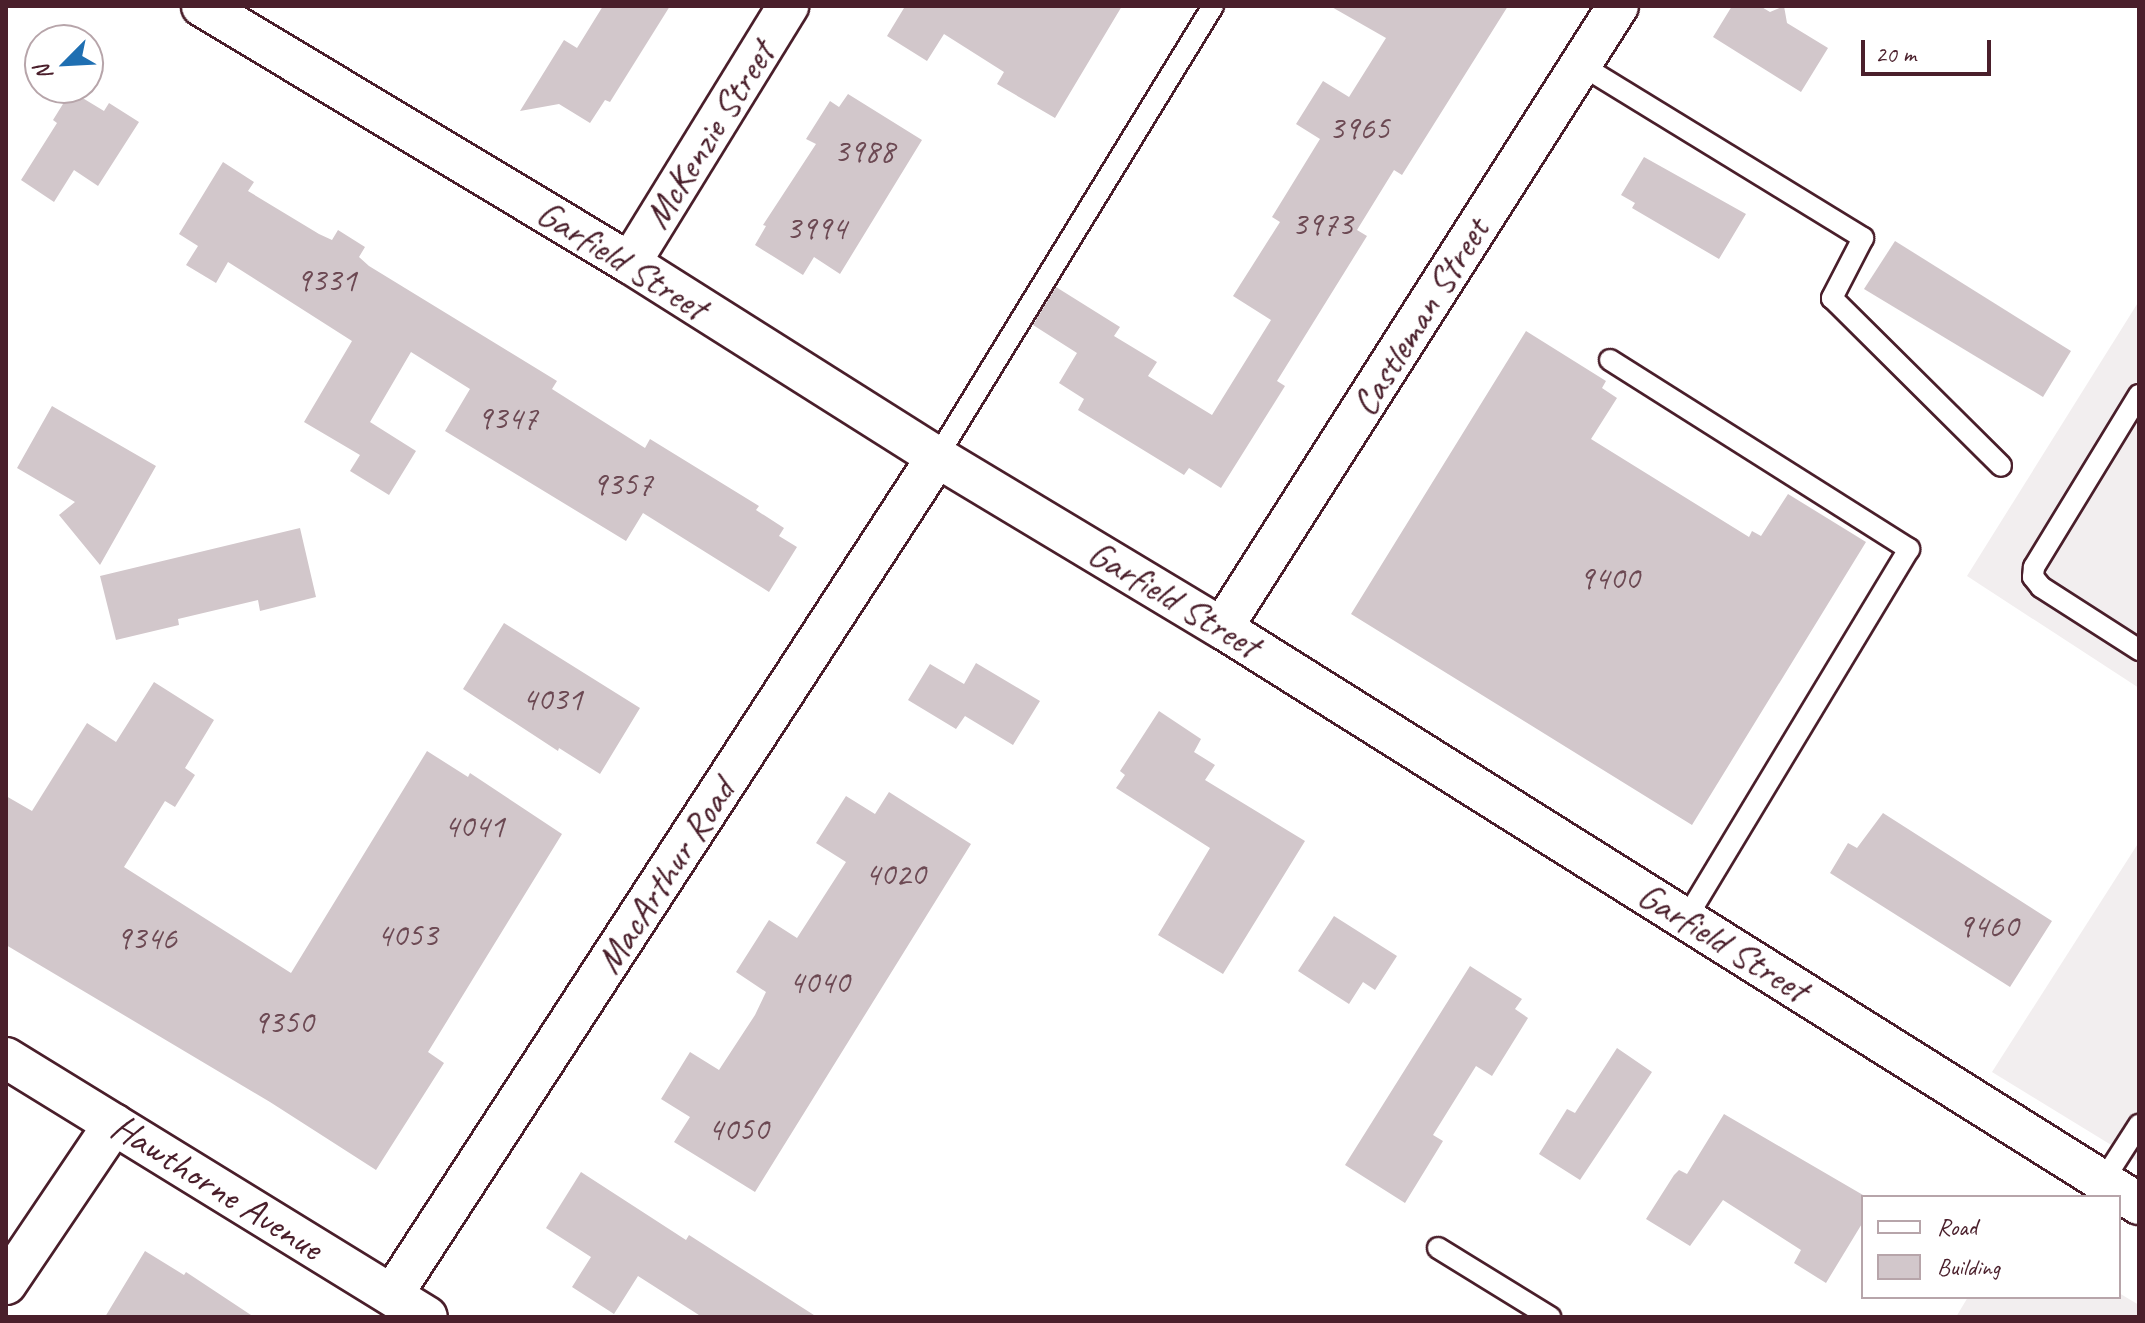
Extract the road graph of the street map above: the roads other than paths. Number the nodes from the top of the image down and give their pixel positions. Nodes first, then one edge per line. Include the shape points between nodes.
1 (202, 6) edge
2 (788, 6) edge
3 (1213, 6) edge
4 (1618, 6) edge
5 (1581, 65) junction
6 (630, 263) junction
7 (1610, 360) dead end
8 (2139, 395) edge
9 (937, 457) junction
10 (2001, 466) dead end
11 (1222, 628) junction
12 (2139, 650) edge
13 (1686, 919) junction
14 (6, 1058) edge
15 (114, 1124) junction
16 (2139, 1125) edge
17 (2103, 1181) junction
18 (2139, 1204) edge
19 (1438, 1248) dead end
20 (6, 1284) edge
21 (392, 1295) junction
22 (427, 1317) edge
23 (1550, 1317) edge

1 - 6 street, Garfield Street
2 - 6 street, McKenzie Street
3 - 9 lane
4 - 5 street, Castleman Street
5 - 10 lane via 1863,238 1832,298
5 - 11 street, Castleman Street
6 - 9 street, Garfield Street
7 - 13 lane via 1909,549
8 - 12 lane via 2034,567 2033,577
9 - 11 street, Garfield Street
9 - 21 street, MacArthur Road
11 - 13 street, Garfield Street
13 - 17 street, Garfield Street
14 - 15 street, Hawthorne Avenue
15 - 20 street
15 - 21 street, Hawthorne Avenue
16 - 17 lane
17 - 18 street, Garfield Street
19 - 23 lane
21 - 22 street, Hawthorne Avenue

